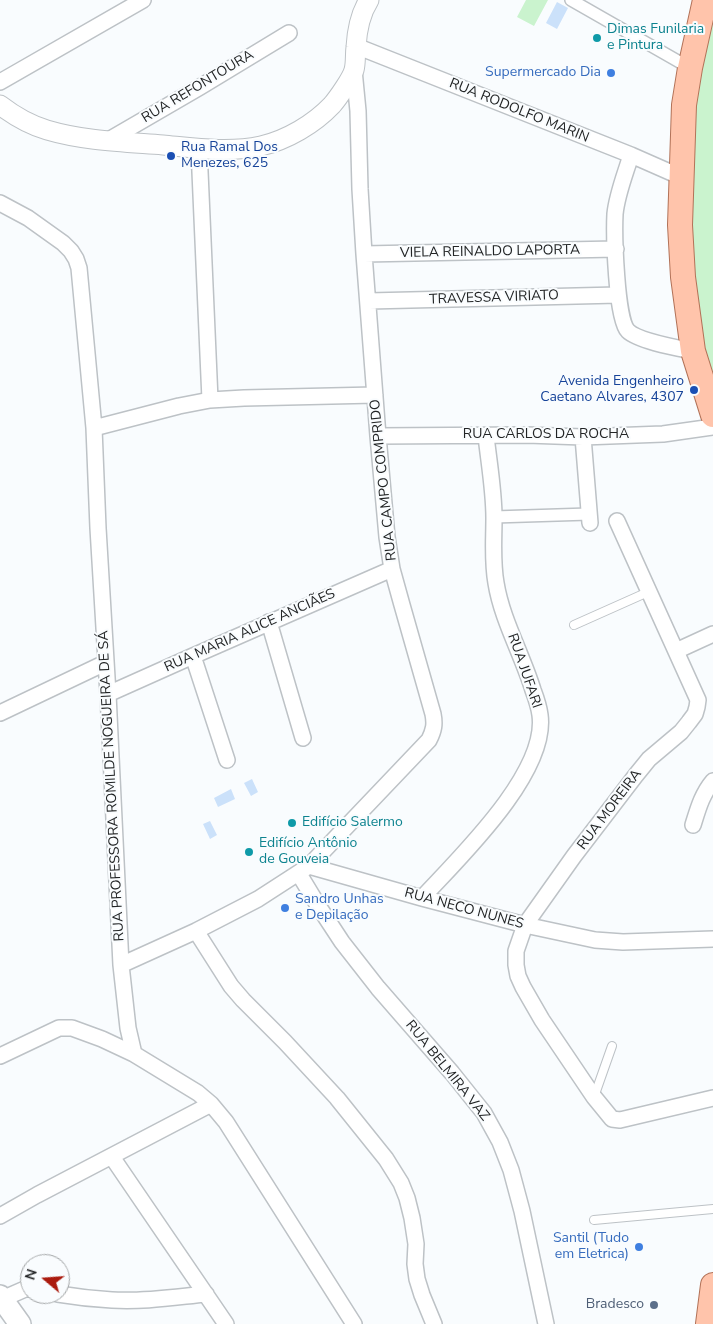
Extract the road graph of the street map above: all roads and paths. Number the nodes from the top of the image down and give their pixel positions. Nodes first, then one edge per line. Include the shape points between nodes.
1 (143, 0) edge
2 (369, 0) edge
3 (570, 0) edge
4 (705, 0) edge
5 (289, 33) dead end
6 (356, 46) junction
7 (690, 68) junction
8 (354, 70) junction
9 (0, 82) edge
10 (0, 105) edge
11 (107, 141) junction
12 (199, 149) junction
13 (631, 155) junction
14 (681, 177) junction
15 (0, 203) edge
16 (616, 249) junction
17 (364, 254) junction
18 (618, 295) junction
19 (369, 301) junction
20 (693, 351) junction
21 (375, 395) junction
22 (210, 400) junction
23 (713, 415) edge
24 (713, 427) edge
25 (94, 428) junction
26 (378, 436) junction
27 (486, 436) junction
28 (583, 437) junction
29 (494, 517) junction
30 (590, 518) joint
31 (617, 522) dead end
32 (392, 568) junction
33 (648, 592) junction
34 (269, 622) junction
35 (574, 625) dead end
36 (713, 634) edge
37 (676, 651) junction
38 (193, 656) junction
39 (105, 663) junction
40 (108, 694) junction
41 (0, 713) edge
42 (303, 738) dead end
43 (227, 760) dead end
44 (713, 781) edge
45 (693, 825) dead end
46 (304, 870) junction
47 (422, 898) junction
48 (525, 925) junction
49 (196, 931) junction
50 (713, 939) edge
51 (121, 965) junction
52 (612, 1046) dead end
53 (134, 1054) junction
54 (0, 1056) edge
55 (594, 1097) junction
56 (713, 1098) edge
57 (211, 1104) junction
58 (112, 1157) junction
59 (713, 1209) edge
60 (0, 1216) edge
61 (594, 1220) dead end
62 (713, 1285) edge
63 (20, 1291) edge
64 (206, 1294) junction
65 (70, 1296) edge
66 (1, 1298) edge
67 (20, 1324) edge
68 (226, 1324) edge
69 (354, 1324) edge
70 (434, 1324) edge
71 (546, 1324) edge
72 (708, 1324) edge

1 - 9 street
2 - 6 street via 360,18
3 - 7 street
4 - 7 main road
5 - 11 street, RUA REFONTOURA
6 - 8 street
6 - 13 street, RUA RODOLFO MARIN
7 - 14 main road via 684,105
8 - 12 street via 332,104 299,131 260,146
8 - 17 street, RUA CAMPO COMPRIDO
10 - 11 street via 46,130
11 - 12 street
12 - 22 street
13 - 14 street, RUA RODOLFO MARIN
13 - 16 street via 617,201
14 - 20 main road via 683,277
15 - 25 street, RUA PROFESSORA ROMILDE NOGUEIRA DE SÁ via 56,238 76,259
16 - 17 street, VIELA REINALDO LAPORTA
16 - 18 street
17 - 19 street, RUA CAMPO COMPRIDO
18 - 19 street, TRAVESSA VIRIATO
18 - 20 street via 622,319 630,333
19 - 21 street, RUA CAMPO COMPRIDO
20 - 23 main road
21 - 22 street
21 - 26 street, RUA CAMPO COMPRIDO
22 - 25 street
24 - 28 street, RUA CARLOS DA ROCHA via 663,434
25 - 39 street, RUA PROFESSORA ROMILDE NOGUEIRA DE SÁ
26 - 27 street, RUA CARLOS DA ROCHA
26 - 32 street, RUA CAMPO COMPRIDO
27 - 28 street, RUA CARLOS DA ROCHA
27 - 29 street, RUA JUFARI
28 - 30 street
29 - 30 street
29 - 47 street, RUA JUFARI via 495,582 536,699 540,731 534,755 510,798
31 - 33 street, RUA MOREIRA
32 - 34 street, RUA MARIA ALICE ANCIÃES
32 - 46 street, RUA CAMPO COMPRIDO via 433,714 434,731
33 - 35 lane
33 - 37 street, RUA MOREIRA
34 - 38 street, RUA MARIA ALICE ANCIÃES
34 - 42 street
36 - 37 street
37 - 48 street, RUA MOREIRA via 698,700 695,714 636,775
38 - 40 street, RUA MARIA ALICE ANCIÃES
38 - 43 street
39 - 40 street, RUA PROFESSORA ROMILDE NOGUEIRA DE SÁ
39 - 41 street
40 - 51 street, RUA PROFESSORA ROMILDE NOGUEIRA DE SÁ
44 - 45 street via 700,801
46 - 47 street, RUA NECO NUNES
46 - 49 street via 258,899
46 - 71 street, RUA BELMIRA VAZ via 319,907 342,942 463,1086 484,1113 500,1142 512,1170
47 - 48 street, RUA NECO NUNES
48 - 50 street, RUA NECO NUNES via 595,940
48 - 55 street, RUA MOREIRA via 516,951 521,982 542,1020
49 - 51 street
49 - 70 street via 230,986 337,1098 402,1183 412,1218 417,1279
51 - 53 street, RUA PROFESSORA ROMILDE NOGUEIRA DE SÁ
52 - 55 lane
53 - 54 street via 65,1027
53 - 57 street
55 - 56 street, RUA MOREIRA via 615,1120
57 - 58 street
57 - 69 street via 238,1140
58 - 60 street
58 - 64 street
59 - 61 lane
62 - 72 main road
63 - 66 street
64 - 65 street via 142,1300
64 - 68 street
66 - 67 main road

